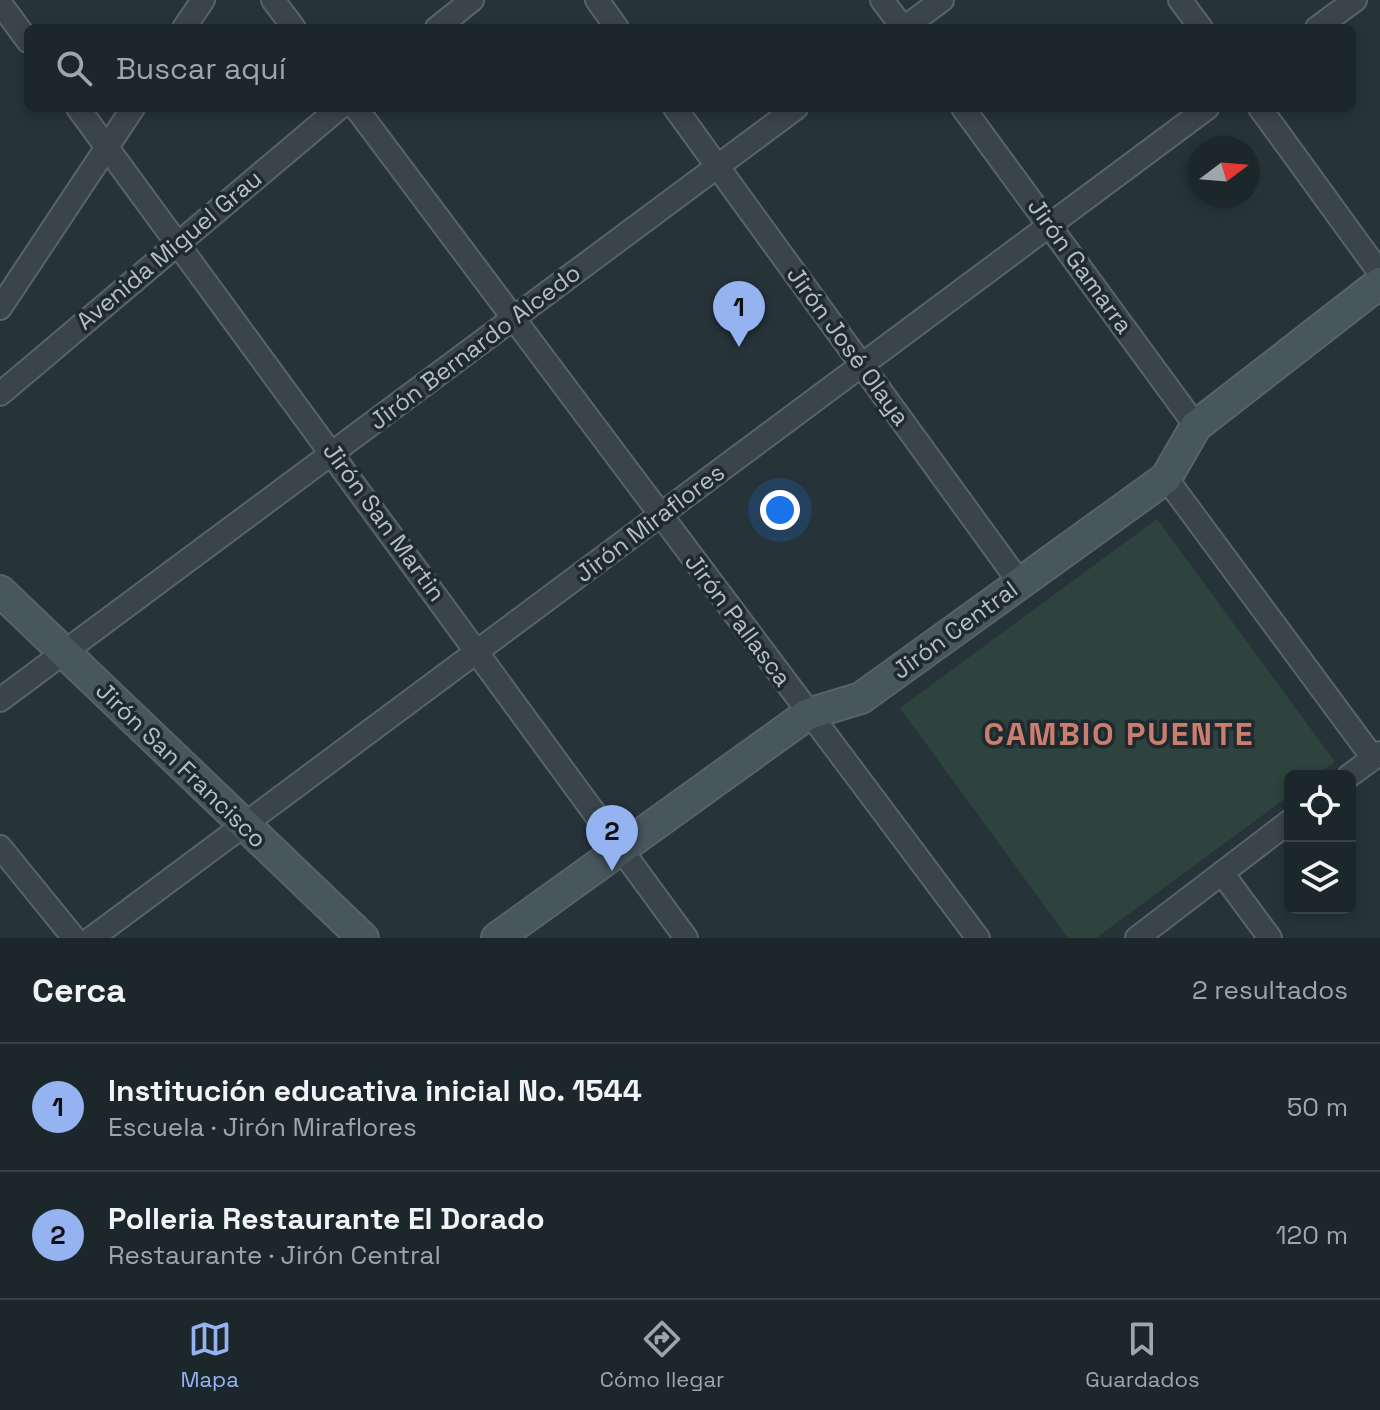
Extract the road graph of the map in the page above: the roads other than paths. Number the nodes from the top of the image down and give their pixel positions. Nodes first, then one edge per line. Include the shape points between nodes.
1 (203, 0) edge
2 (273, 0) edge
3 (472, 0) edge
4 (597, 0) edge
5 (882, 0) edge
6 (942, 0) edge
7 (1180, 0) edge
8 (1355, 0) edge
9 (0, 3) edge
10 (187, 24) edge
11 (291, 24) edge
12 (442, 24) edge
13 (614, 24) edge
14 (900, 24) edge
15 (909, 24) edge
16 (1198, 24) edge
17 (1322, 24) edge
18 (24, 36) edge
19 (81, 112) edge
20 (131, 112) edge
21 (334, 112) edge
22 (359, 112) edge
23 (678, 112) edge
24 (791, 112) edge
25 (966, 112) edge
26 (1202, 112) edge
27 (1263, 112) edge
28 (108, 149) junction
29 (718, 166) junction
30 (1050, 223) junction
31 (177, 242) junction
32 (1380, 273) edge
33 (1380, 283) edge
34 (0, 308) edge
35 (513, 318) junction
36 (861, 364) junction
37 (0, 394) edge
38 (1196, 426) junction
39 (334, 453) junction
40 (1166, 478) junction
41 (660, 515) junction
42 (1020, 583) junction
43 (0, 591) edge
44 (480, 652) junction
45 (65, 653) junction
46 (0, 700) edge
47 (808, 714) junction
48 (1376, 755) edge
49 (1356, 771) edge
50 (243, 825) junction
51 (1284, 826) edge
52 (0, 847) edge
53 (622, 847) junction
54 (1222, 873) junction
55 (74, 938) edge
56 (92, 938) edge
57 (363, 938) edge
58 (497, 938) edge
59 (686, 938) edge
60 (978, 938) edge
61 (1137, 938) edge
62 (1270, 938) edge

1 - 10 street
2 - 11 street
3 - 12 street
4 - 13 street
5 - 14 street
6 - 15 street
7 - 16 street
8 - 17 street
9 - 18 street
19 - 28 street, Jirón San Martin
20 - 28 street
21 - 31 street, Avenida Miguel Grau
22 - 35 street, Jirón Pallasca
23 - 29 street, Jirón José Olaya
24 - 29 street, Jirón Bernardo Alcedo
25 - 30 street, Jirón Gamarra
26 - 30 street, Jirón Miraflores
27 - 32 street
28 - 31 street, Jirón San Martin
28 - 34 street
29 - 35 street, Jirón Bernardo Alcedo
29 - 36 street, Jirón José Olaya
30 - 36 street, Jirón Miraflores
30 - 38 street, Jirón Gamarra
31 - 37 street, Avenida Miguel Grau
31 - 39 street, Jirón San Martin
33 - 38 street, Jirón Central
35 - 39 street, Jirón Bernardo Alcedo
35 - 41 street, Jirón Pallasca
36 - 41 street, Jirón Miraflores
36 - 42 street, Jirón José Olaya
38 - 40 street, Jirón Central
39 - 44 street, Jirón San Martin
39 - 45 street, Jirón Bernardo Alcedo
40 - 42 street, Jirón Central
40 - 48 street
41 - 44 street, Jirón Miraflores
41 - 47 street, Jirón Pallasca
42 - 47 street, Jirón Central via 861,698
43 - 45 street, Jirón San Francisco
44 - 50 street, Jirón Miraflores
44 - 53 street, Jirón San Martin
45 - 46 street, Jirón Bernardo Alcedo
45 - 50 street, Jirón San Francisco
47 - 53 street, Jirón Central
47 - 60 street, Jirón Pallasca
48 - 49 street
50 - 56 street, Jirón Miraflores
50 - 57 street, Jirón San Francisco
51 - 54 street
52 - 55 street
53 - 58 street, Jirón Central
53 - 59 street, Jirón San Martin
54 - 61 street
54 - 62 street

